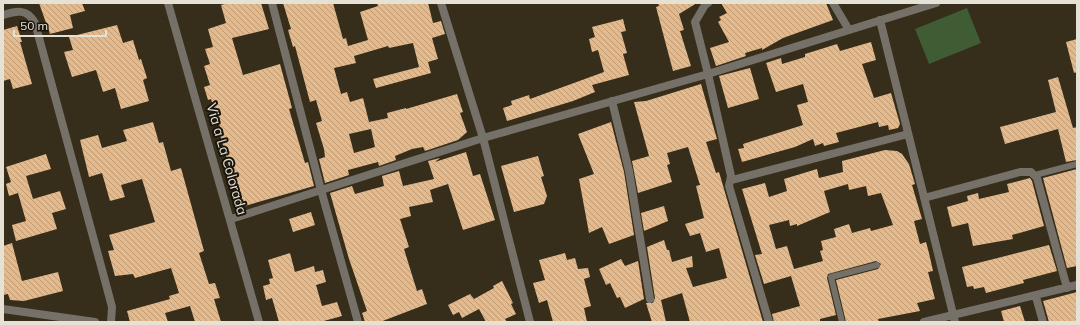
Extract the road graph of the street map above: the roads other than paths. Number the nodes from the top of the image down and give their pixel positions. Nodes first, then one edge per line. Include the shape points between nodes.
1 (168, 3) edge
2 (272, 3) edge
3 (441, 3) edge
4 (708, 3) edge
5 (833, 3) edge
6 (936, 3) edge
7 (3, 15) edge
8 (880, 20) junction
9 (849, 30) junction
10 (708, 74) junction
11 (612, 101) junction
12 (908, 134) junction
13 (483, 138) junction
14 (1077, 164) edge
15 (1035, 175) junction
16 (732, 180) junction
17 (321, 190) junction
18 (924, 198) junction
19 (231, 219) junction
20 (877, 265) dead end
21 (1077, 285) edge
22 (1067, 288) junction
23 (1036, 296) junction
24 (650, 299) dead end
25 (3, 309) edge
26 (954, 318) edge
27 (95, 322) edge
28 (111, 322) edge
29 (259, 322) edge
30 (358, 322) edge
31 (530, 322) edge
32 (768, 322) edge
33 (842, 322) edge
34 (924, 322) edge
35 (1043, 322) edge

1 - 19 street, Via a La Colorada
2 - 17 street
3 - 13 street
4 - 10 street via 695,22
5 - 9 street
6 - 8 street
7 - 28 street via 21,11 30,16 35,23 112,308
8 - 9 street
8 - 12 street
9 - 10 street
10 - 11 street
10 - 16 street
11 - 13 street
11 - 24 street via 628,164
12 - 16 street
12 - 18 street
13 - 17 street
13 - 31 street
14 - 15 lane
15 - 18 street via 1028,171 1020,172
15 - 22 street via 1038,178
16 - 32 street via 729,186
17 - 19 street
17 - 30 street
18 - 26 street
19 - 29 street, Via a La Colorada
20 - 33 lane via 831,277
21 - 22 street
22 - 23 street
23 - 26 street
23 - 35 street
25 - 27 street
26 - 34 street

